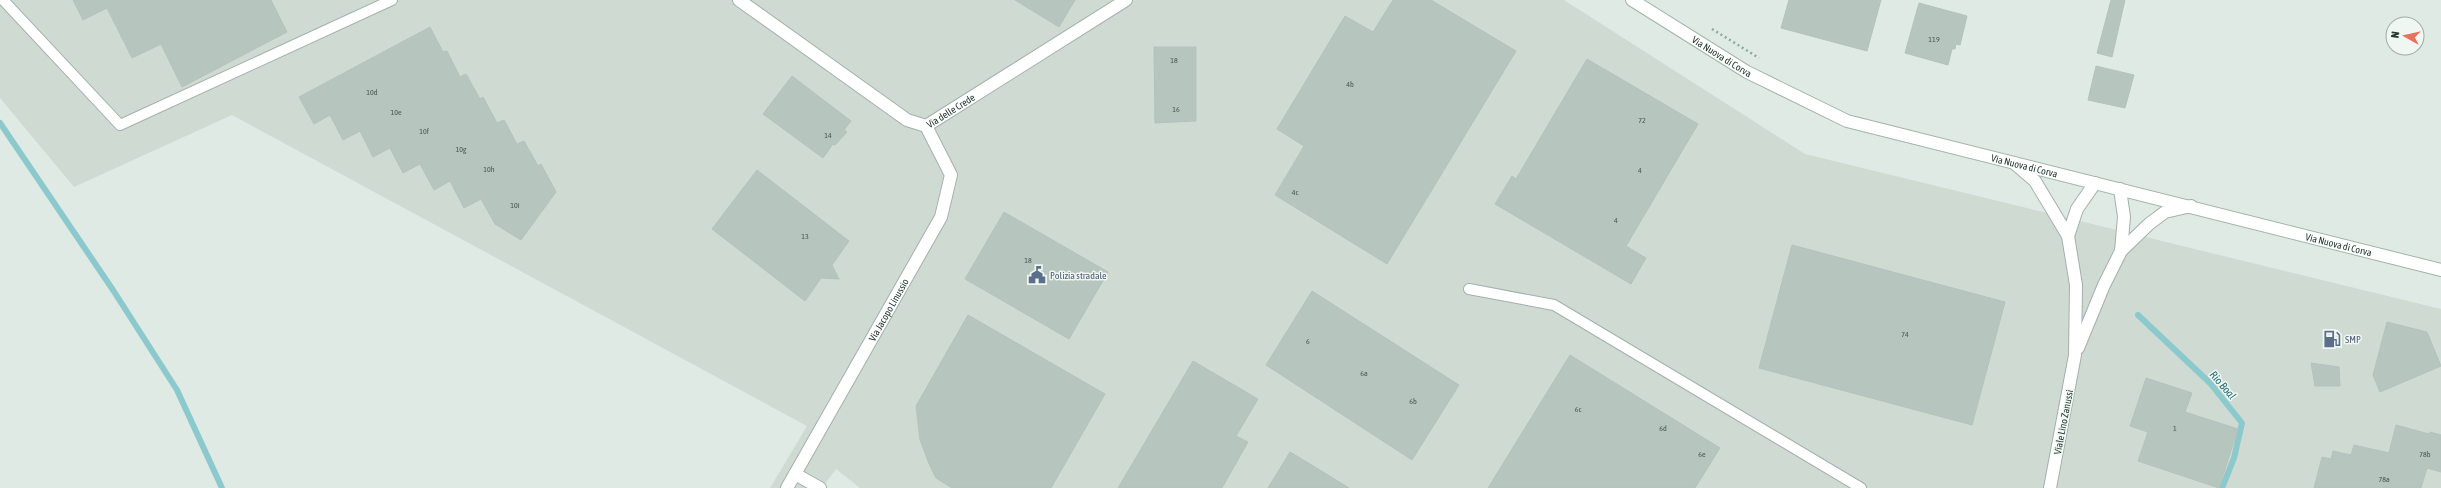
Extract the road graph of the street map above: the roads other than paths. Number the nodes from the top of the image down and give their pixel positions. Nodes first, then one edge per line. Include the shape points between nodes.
1 (2, 0) edge
2 (392, 0) edge
3 (739, 0) edge
4 (1126, 0) edge
5 (1632, 0) edge
6 (926, 126) junction
7 (2014, 162) junction
8 (2095, 183) junction
9 (2120, 188) junction
10 (2191, 206) junction
11 (2068, 236) junction
12 (2121, 252) junction
13 (2441, 270) edge
14 (1469, 289) dead end
15 (2076, 355) junction
16 (795, 474) junction
17 (787, 488) edge
18 (820, 488) edge
19 (1861, 488) edge
20 (2050, 488) edge

1 - 2 lane via 120,125
3 - 6 street, Via delle Crede via 907,120
4 - 6 street, Via delle Crede
5 - 7 street, Via Nuova di Corva via 1747,72 1847,121
6 - 16 street, Via Jacopo Linussio via 951,175 941,217
7 - 8 street, Via Nuova di Corva
7 - 11 street, Viale Lino Zanussi via 2035,181
8 - 9 street, Via Nuova di Corva
8 - 11 street, Viale Lino Zanussi via 2077,209
9 - 10 street, Via Nuova di Corva
9 - 12 street, Viale Lino Zanussi via 2124,217
10 - 12 street, Viale Lino Zanussi via 2165,212
10 - 13 street, Via Nuova di Corva
11 - 15 street, Viale Lino Zanussi via 2076,285
12 - 15 street, Viale Lino Zanussi via 2104,285
14 - 19 lane via 1554,305
15 - 20 street, Viale Lino Zanussi
16 - 17 street, Via Jacopo Linussio
16 - 18 street

